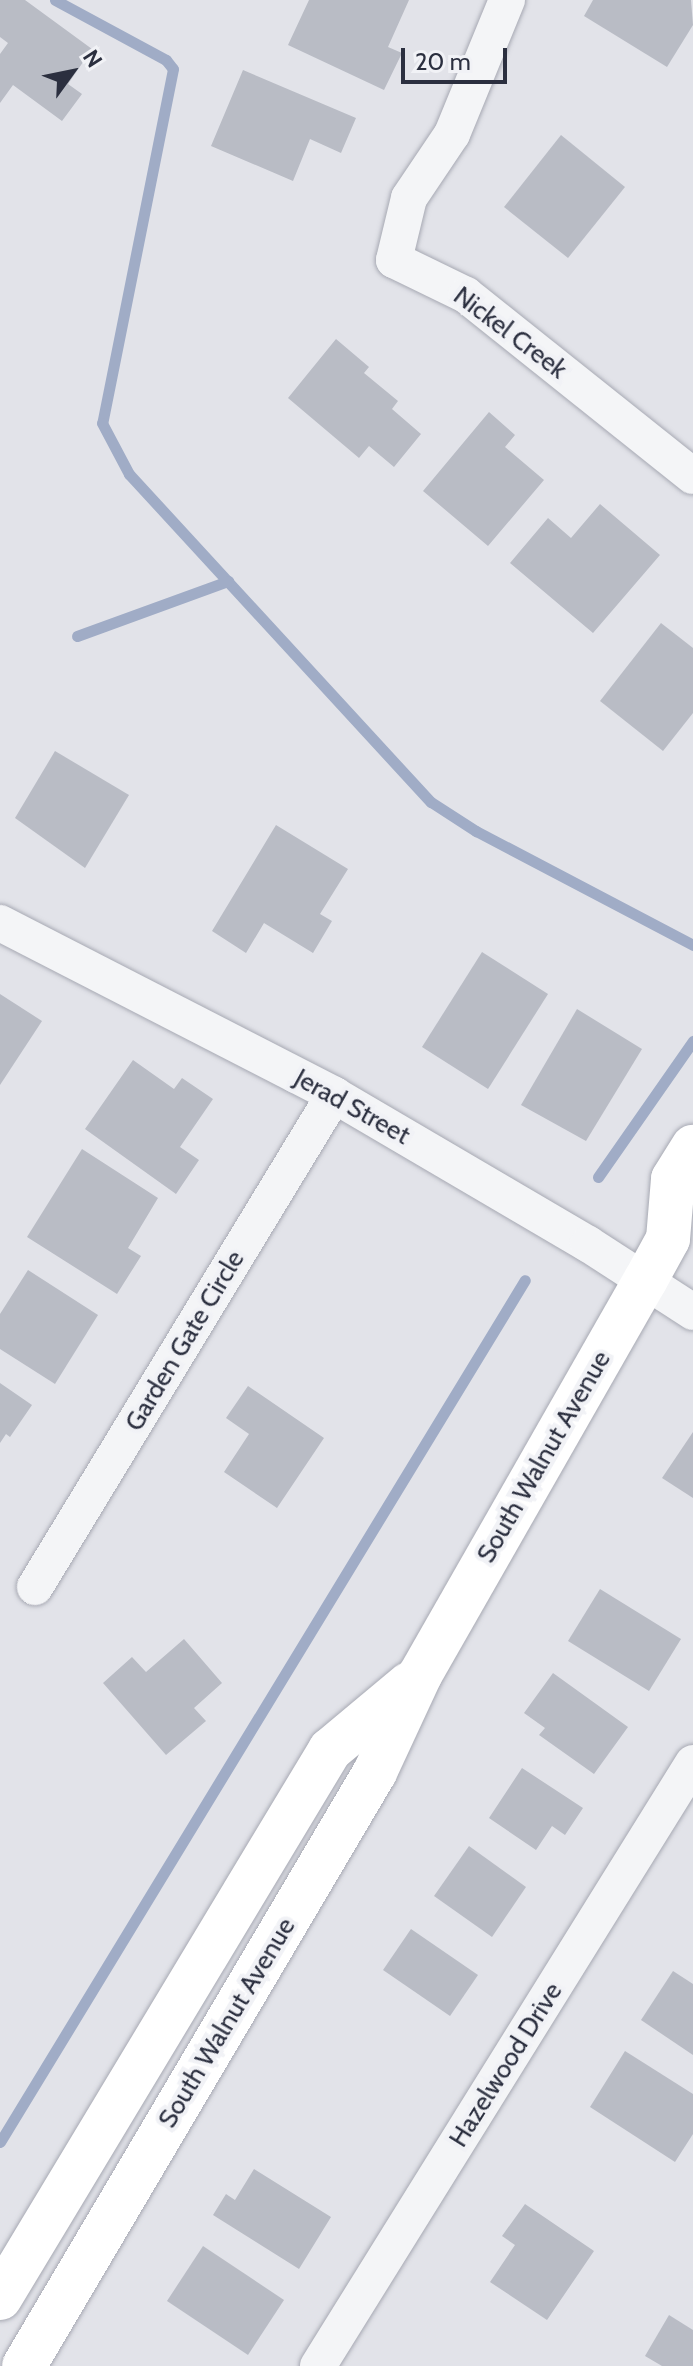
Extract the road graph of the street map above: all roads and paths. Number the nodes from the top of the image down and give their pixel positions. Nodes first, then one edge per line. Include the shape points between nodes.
1 (507, 0) edge
2 (693, 476) edge
3 (0, 923) edge
4 (334, 1095) junction
5 (693, 1147) edge
6 (680, 1230) edge
7 (645, 1281) junction
8 (693, 1312) edge
9 (35, 1587) dead end
10 (420, 1675) junction
11 (693, 1763) edge
12 (0, 2298) edge
13 (24, 2366) edge
14 (318, 2366) edge

1 - 2 street, Nickel Creek via 452,134 409,198 394,260 466,295
3 - 4 street, Jerad Street
4 - 7 street, Jerad Street
4 - 9 street, Garden Gate Circle
5 - 6 street, South Walnut Avenue via 673,1179
6 - 7 street, South Walnut Avenue
7 - 8 street, Jerad Street
7 - 10 street, South Walnut Avenue
10 - 12 street, South Walnut Avenue via 330,1750
10 - 13 street, South Walnut Avenue via 375,1772
11 - 14 street, Hazelwood Drive

